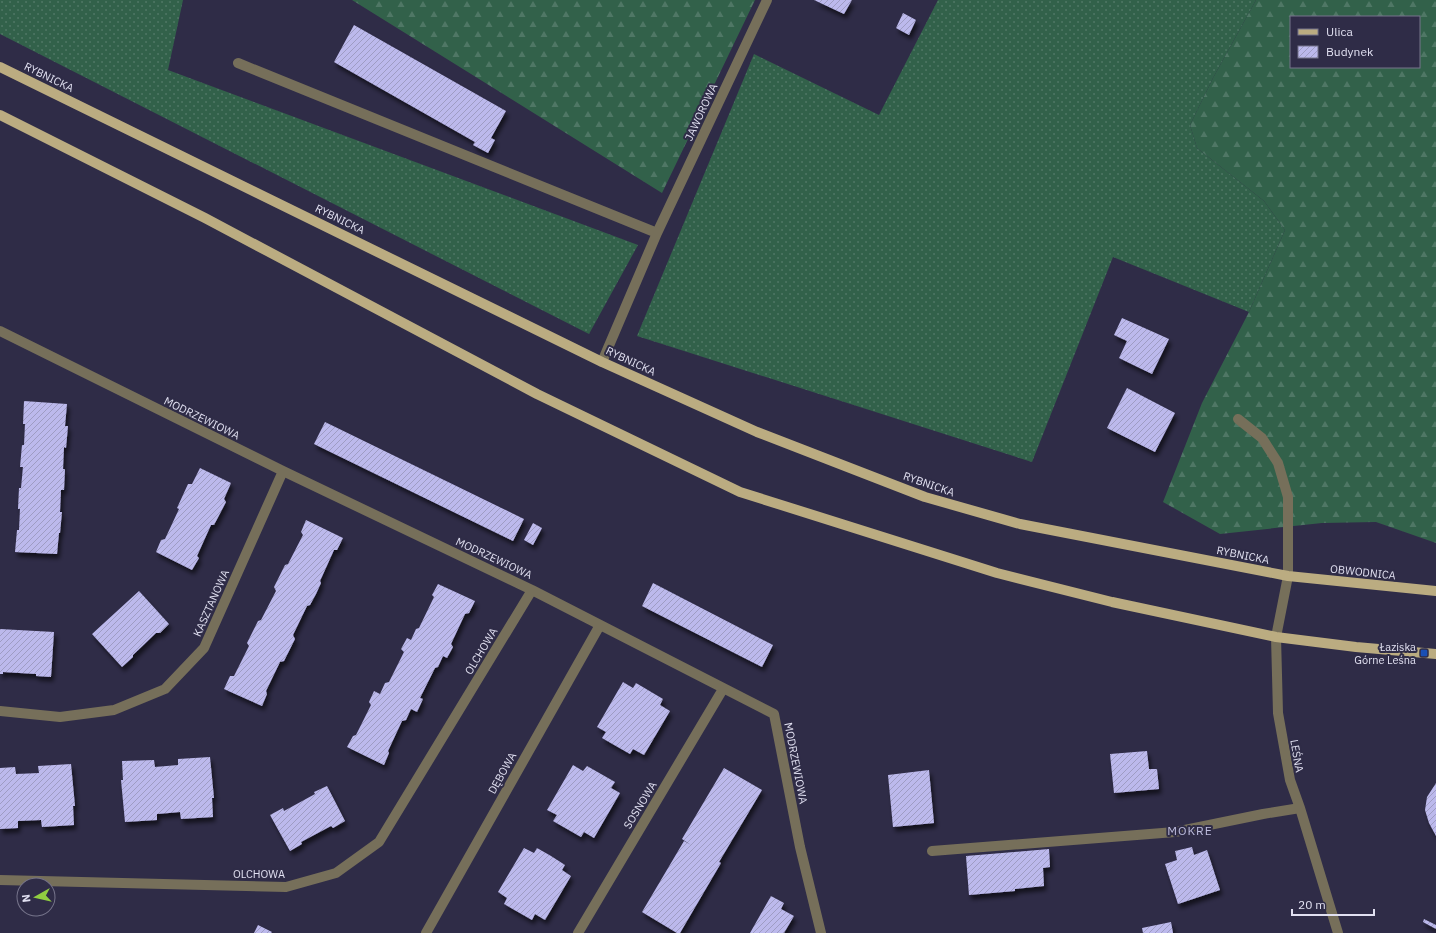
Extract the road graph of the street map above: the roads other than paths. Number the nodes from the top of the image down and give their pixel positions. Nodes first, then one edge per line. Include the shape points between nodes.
1 (767, 0) edge
2 (238, 63) dead end
3 (0, 67) edge
4 (0, 115) edge
5 (657, 233) junction
6 (0, 331) edge
7 (602, 362) junction
8 (1238, 419) dead end
9 (283, 471) junction
10 (1288, 576) junction
11 (532, 590) junction
12 (1436, 591) edge
13 (600, 624) junction
14 (1276, 637) junction
15 (1436, 654) edge
16 (723, 689) junction
17 (0, 711) edge
18 (1300, 808) junction
19 (932, 851) dead end
20 (0, 880) edge
21 (426, 933) edge
22 (578, 933) edge
23 (821, 933) edge
24 (1338, 933) edge

1 - 5 street, JAWOROWA
2 - 5 street
3 - 7 main road, RYBNICKA
4 - 14 main road via 205,218 537,394 740,492 997,573 1112,602
5 - 7 street, JAWOROWA
6 - 9 street, MODRZEWIOWA
7 - 10 main road, RYBNICKA via 757,432 925,497 1020,524
8 - 10 street, LEŚNA via 1262,438 1278,463 1288,497
9 - 11 street, MODRZEWIOWA
9 - 17 street, KASZTANOWA via 204,648 165,689 114,710 60,717
10 - 12 main road, OBWODNICA
10 - 14 street, LEŚNA
11 - 13 street, MODRZEWIOWA
11 - 20 street, OLCHOWA via 379,842 336,873 286,887
13 - 16 street, MODRZEWIOWA
13 - 21 street, DĘBOWA
14 - 15 main road
14 - 18 street, LEŚNA via 1278,713 1290,780
16 - 22 street, SOSNOWA
16 - 23 street, MODRZEWIOWA via 774,714 800,847
18 - 19 street via 1175,832
18 - 24 street, LEŚNA

